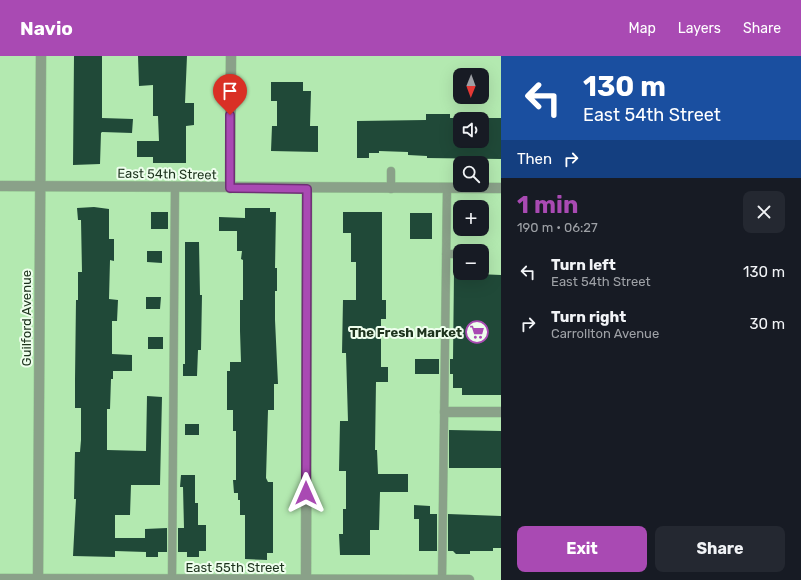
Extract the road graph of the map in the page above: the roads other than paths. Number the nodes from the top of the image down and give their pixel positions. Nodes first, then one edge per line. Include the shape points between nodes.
1 (41, 56) edge
2 (231, 56) edge
3 (391, 171) dead end
4 (0, 186) edge
5 (40, 186) junction
6 (175, 186) junction
7 (230, 188) junction
8 (447, 188) junction
9 (501, 188) edge
10 (307, 189) junction
11 (391, 189) junction
12 (446, 254) junction
13 (453, 254) edge
14 (445, 412) junction
15 (501, 412) edge
16 (0, 579) edge
17 (38, 580) edge
18 (172, 580) edge
19 (306, 580) edge
20 (442, 580) edge
21 (469, 580) edge

1 - 5 street, Guilford Avenue
2 - 7 street
3 - 11 lane
4 - 5 street, East 54th Street
5 - 6 street, East 54th Street
5 - 17 street, Guilford Avenue
6 - 7 street, East 54th Street
6 - 18 lane
7 - 10 street, East 54th Street
8 - 9 street, East 54th Street
8 - 11 street, East 54th Street
8 - 12 lane
10 - 11 street, East 54th Street
10 - 19 street
12 - 13 lane
12 - 14 lane
14 - 15 street
14 - 20 lane
16 - 17 street, East 55th Street
17 - 18 street, East 55th Street
18 - 19 street, East 55th Street
19 - 20 street, East 55th Street
20 - 21 street, East 55th Street

